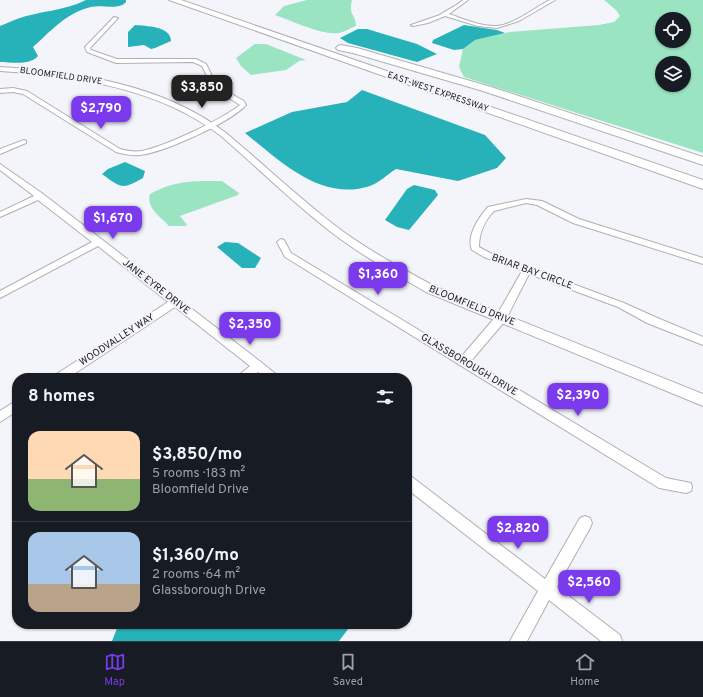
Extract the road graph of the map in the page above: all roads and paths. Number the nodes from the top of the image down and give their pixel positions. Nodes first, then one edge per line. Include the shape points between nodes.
1 (173, 0) edge
2 (197, 0) edge
3 (466, 0) edge
4 (553, 0) edge
5 (443, 14) junction
6 (116, 18) dead end
7 (413, 25) dead end
8 (303, 36) dead end
9 (285, 39) junction
10 (0, 68) edge
11 (1, 91) dead end
12 (210, 125) junction
13 (24, 142) dead end
14 (0, 152) edge
15 (703, 161) edge
16 (0, 166) edge
17 (703, 173) edge
18 (703, 185) edge
19 (40, 196) junction
20 (703, 197) edge
21 (0, 215) edge
22 (99, 242) junction
23 (281, 242) dead end
24 (703, 261) edge
25 (527, 270) junction
26 (0, 295) edge
27 (175, 302) junction
28 (501, 318) junction
29 (703, 341) edge
30 (464, 361) junction
31 (258, 366) junction
32 (67, 373) edge
33 (249, 373) edge
34 (267, 373) edge
35 (703, 400) edge
36 (12, 408) edge
37 (0, 416) edge
38 (412, 485) edge
39 (686, 487) dead end
40 (585, 523) dead end
41 (547, 589) junction
42 (518, 641) edge
43 (614, 641) edge

1 - 9 highway, EAST-WEST EXPRESSWAY
2 - 8 highway
3 - 5 street via 461,6
4 - 5 street via 501,26 485,26
5 - 7 street via 422,24
6 - 12 street via 87,48 116,61 194,60 201,63 215,87 243,104 236,111
9 - 18 highway, EAST-WEST EXPRESSWAY
9 - 20 highway via 295,46 413,94
10 - 12 street, BLOOMFIELD DRIVE via 73,76 118,85 182,109
11 - 12 street via 25,92 118,151 128,153 158,149
12 - 28 street, BLOOMFIELD DRIVE via 337,232 367,253 430,289
13 - 14 street
15 - 17 highway, EAST-WEST EXPRESSWAY via 487,89 337,47
16 - 19 street, JANE EYRE DRIVE
19 - 21 street
19 - 22 street, JANE EYRE DRIVE
22 - 26 street
22 - 27 street, JANE EYRE DRIVE
23 - 30 street, GLASSBOROUGH DRIVE via 288,254
24 - 25 street, BRIAR BAY CIRCLE via 576,221 539,203 526,201 487,212 474,238 475,248 487,256
25 - 28 street
25 - 29 street, BRIAR BAY CIRCLE via 621,305
27 - 31 street, JANE EYRE DRIVE
27 - 32 street, WOODVALLEY WAY
28 - 30 street
28 - 35 street, BLOOMFIELD DRIVE
30 - 39 street, GLASSBOROUGH DRIVE via 664,484
31 - 33 street
31 - 34 street, JANE EYRE DRIVE
36 - 37 street
38 - 41 street
40 - 41 street
41 - 42 street
41 - 43 street

